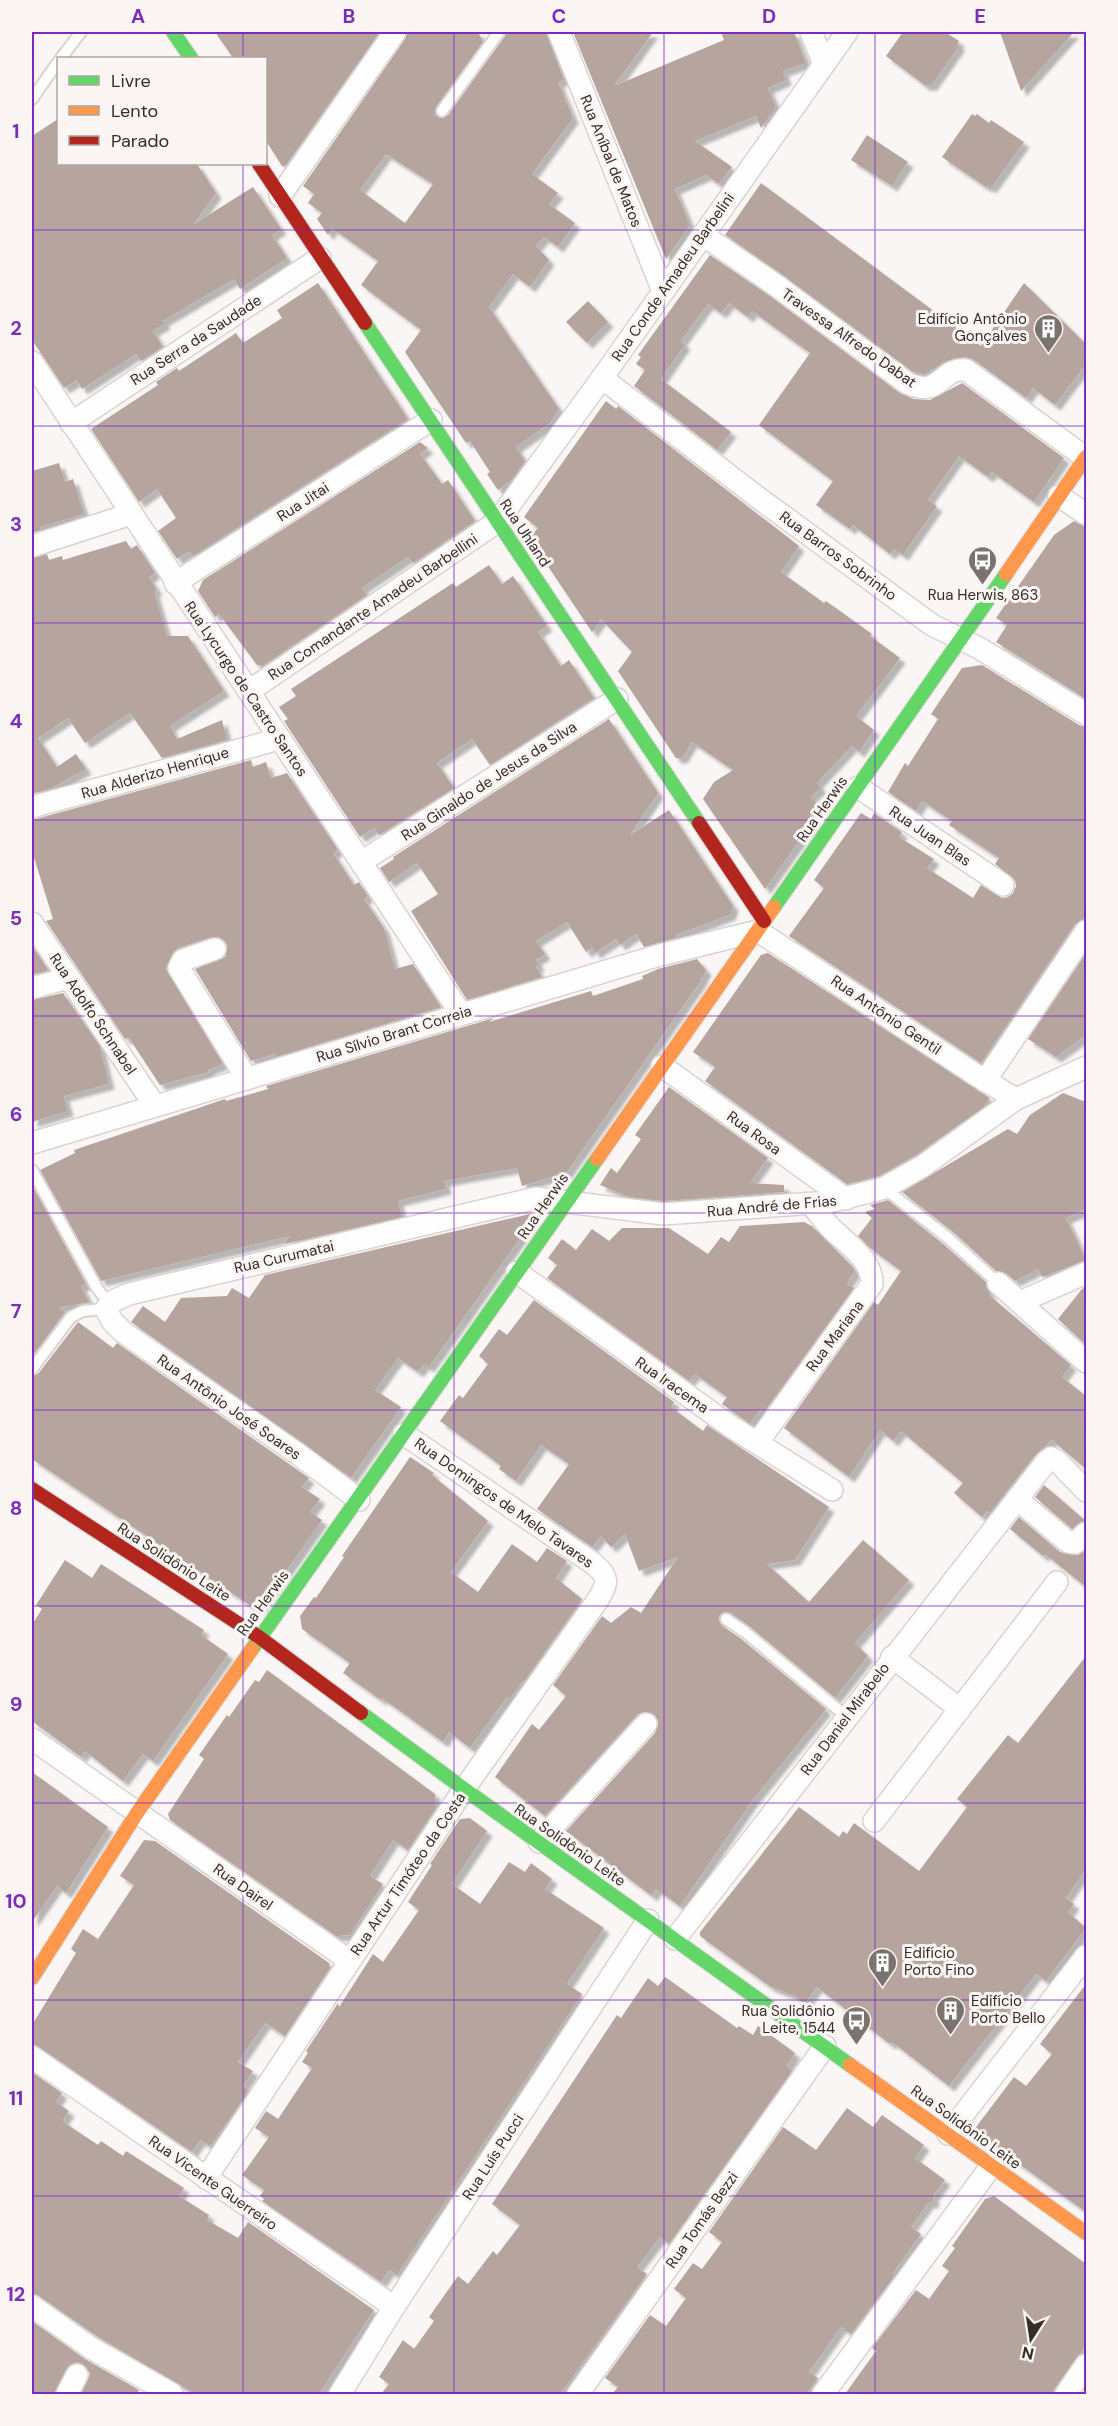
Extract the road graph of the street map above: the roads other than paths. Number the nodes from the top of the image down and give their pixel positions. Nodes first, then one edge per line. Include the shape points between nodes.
1 (81, 32) edge
2 (173, 32) edge
3 (396, 32) edge
4 (499, 32) edge
5 (559, 32) edge
6 (811, 32) edge
7 (848, 32) edge
8 (62, 57) edge
9 (190, 57) edge
10 (57, 64) edge
11 (824, 64) junction
12 (32, 99) edge
13 (442, 111) dead end
14 (260, 165) edge
15 (280, 196) junction
16 (703, 235) junction
17 (320, 258) junction
18 (663, 291) junction
19 (32, 363) edge
20 (602, 378) junction
21 (431, 420) junction
22 (71, 423) junction
23 (1086, 457) edge
24 (1059, 496) junction
25 (131, 514) junction
26 (1086, 514) edge
27 (497, 522) junction
28 (32, 546) edge
29 (175, 583) junction
30 (960, 639) junction
31 (249, 691) junction
32 (617, 699) junction
33 (1086, 714) edge
34 (279, 739) junction
35 (858, 787) junction
36 (32, 807) edge
37 (361, 862) junction
38 (1003, 885) dead end
39 (32, 922) edge
40 (761, 926) junction
41 (1086, 931) edge
42 (215, 949) dead end
43 (68, 978) junction
44 (32, 988) edge
45 (461, 1014) junction
46 (662, 1066) junction
47 (1086, 1067) edge
48 (247, 1079) junction
49 (986, 1081) junction
50 (1016, 1099) junction
51 (155, 1106) junction
52 (32, 1143) edge
53 (32, 1170) edge
54 (884, 1188) junction
55 (846, 1199) junction
56 (566, 1204) junction
57 (811, 1204) junction
58 (517, 1272) junction
59 (1086, 1273) edge
60 (998, 1283) joint
61 (1020, 1302) junction
62 (108, 1306) junction
63 (1086, 1362) edge
64 (32, 1369) edge
65 (404, 1434) junction
66 (758, 1442) junction
67 (32, 1489) edge
68 (832, 1490) dead end
69 (1086, 1491) edge
70 (1017, 1499) junction
71 (359, 1500) junction
72 (1086, 1533) edge
73 (604, 1572) joint
74 (1057, 1582) dead end
75 (726, 1619) dead end
76 (259, 1637) junction
77 (892, 1657) junction
78 (960, 1708) junction
79 (847, 1717) junction
80 (646, 1724) dead end
81 (32, 1739) edge
82 (464, 1789) junction
83 (137, 1813) junction
84 (874, 1821) dead end
85 (539, 1842) junction
86 (648, 1920) junction
87 (675, 1939) junction
88 (1086, 1956) edge
89 (350, 1961) junction
90 (32, 1978) edge
91 (825, 2046) junction
92 (32, 2058) edge
93 (948, 2134) junction
94 (992, 2165) junction
95 (206, 2178) junction
96 (1086, 2233) edge
97 (32, 2306) edge
98 (394, 2307) junction
99 (1086, 2365) edge
100 (77, 2375) dead end
101 (67, 2394) edge
102 (172, 2394) edge
103 (340, 2394) edge
104 (578, 2394) edge
105 (823, 2394) edge
106 (1066, 2394) edge

1 - 8 lane
2 - 9 main road
3 - 15 street
4 - 13 lane
5 - 18 street, Rua Aníbal de Matos
6 - 11 street
7 - 11 street, Rua Conde Amadeu Barbelini
10 - 12 lane
11 - 16 street, Rua Conde Amadeu Barbelini
14 - 15 main road, Rua Uhland
15 - 17 main road, Rua Uhland
16 - 18 street, Rua Conde Amadeu Barbelini
16 - 23 street, Travessa Alfredo Dabat via 907,383 928,388 954,371 966,370
17 - 21 main road, Rua Uhland
17 - 22 street, Rua Serra da Saudade
18 - 20 street, Rua Conde Amadeu Barbelini
19 - 22 street, Rua Lycurgo de Castro Santos
20 - 27 street, Rua Conde Amadeu Barbelini
20 - 30 street, Rua Barros Sobrinho via 932,625
21 - 27 main road, Rua Uhland
21 - 29 street, Rua Jitai
22 - 25 street, Rua Lycurgo de Castro Santos
23 - 24 main road, Rua Herwis
24 - 26 street
24 - 30 main road, Rua Herwis
25 - 28 street
25 - 29 street, Rua Lycurgo de Castro Santos
27 - 31 street, Rua Comandante Amadeu Barbellini
27 - 32 main road, Rua Uhland
29 - 31 street, Rua Lycurgo de Castro Santos
30 - 33 street, Rua Barros Sobrinho
30 - 35 main road, Rua Herwis
31 - 34 street, Rua Lycurgo de Castro Santos
32 - 37 street, Rua Ginaldo de Jesus da Silva
32 - 40 main road, Rua Uhland
34 - 36 street, Rua Alderizo Henrique
34 - 37 street, Rua Lycurgo de Castro Santos
35 - 38 street, Rua Juan Blas
35 - 40 main road, Rua Herwis
37 - 45 street, Rua Lycurgo de Castro Santos
39 - 43 street, Rua Adolfo Schnabel
40 - 45 street, Rua Sílvio Brant Correia
40 - 46 main road, Rua Herwis
40 - 49 street, Rua Antônio Gentil
41 - 49 street
42 - 48 street via 183,960 179,968
43 - 44 street
43 - 51 street, Rua Adolfo Schnabel
45 - 48 street, Rua Sílvio Brant Correia
46 - 55 street, Rua Rosa
46 - 56 main road, Rua Herwis
47 - 50 street, Rua André de Frias
48 - 51 street, Rua Sílvio Brant Correia
49 - 50 street, Rua Antônio Gentil
50 - 54 street, Rua André de Frias via 923,1166
51 - 52 street, Rua Sílvio Brant Correia
53 - 62 lane, Rua Antônio José Soares
54 - 55 street, Rua André de Frias
54 - 60 lane
55 - 57 street, Rua André de Frias
56 - 57 street, Rua André de Frias via 663,1214
56 - 58 main road, Rua Herwis
56 - 62 street, Rua Curumatai via 536,1198 480,1210 129,1294
57 - 66 street, Rua Mariana via 865,1260 872,1284
58 - 65 main road, Rua Herwis
58 - 66 street, Rua Iracema via 730,1426
59 - 61 street
60 - 61 street
61 - 63 street
62 - 64 lane, Rua Curumatai via 71,1317
62 - 71 street, Rua Antônio José Soares via 112,1321 123,1332
65 - 71 main road, Rua Herwis
65 - 73 street, Rua Domingos de Melo Tavares
66 - 68 street, Rua Iracema
67 - 76 main road, Rua Solidônio Leite
69 - 70 street, Rua Daniel Mirabelo via 1051,1458
70 - 72 street via 1068,1542 1075,1543
70 - 77 street, Rua Daniel Mirabelo
71 - 76 main road, Rua Herwis
73 - 82 street, Rua Artur Timóteo da Costa via 605,1586 597,1601
74 - 78 street
75 - 79 lane
76 - 82 main road, Rua Solidônio Leite
76 - 83 main road, Rua Herwis
77 - 78 street
77 - 79 street, Rua Daniel Mirabelo
78 - 84 street
79 - 87 street, Rua Daniel Mirabelo
80 - 85 street
81 - 83 street, Rua Dairel
82 - 85 main road, Rua Solidônio Leite
82 - 89 street, Rua Artur Timóteo da Costa
83 - 89 street, Rua Dairel
83 - 90 main road, Rua Herwis
85 - 86 main road, Rua Solidônio Leite
86 - 87 main road, Rua Solidônio Leite
86 - 98 street, Rua Luís Pucci
87 - 91 main road, Rua Solidônio Leite
88 - 93 street
89 - 95 street, Rua Artur Timóteo da Costa
91 - 93 main road, Rua Solidônio Leite
91 - 104 street, Rua Tomás Bezzi
92 - 95 street, Rua Vicente Guerreiro
93 - 94 main road, Rua Solidônio Leite
94 - 96 main road, Rua Solidônio Leite
94 - 105 street
95 - 98 street, Rua Vicente Guerreiro
97 - 102 street via 91,2348
98 - 103 street, Rua Luís Pucci
99 - 106 street
100 - 101 street

